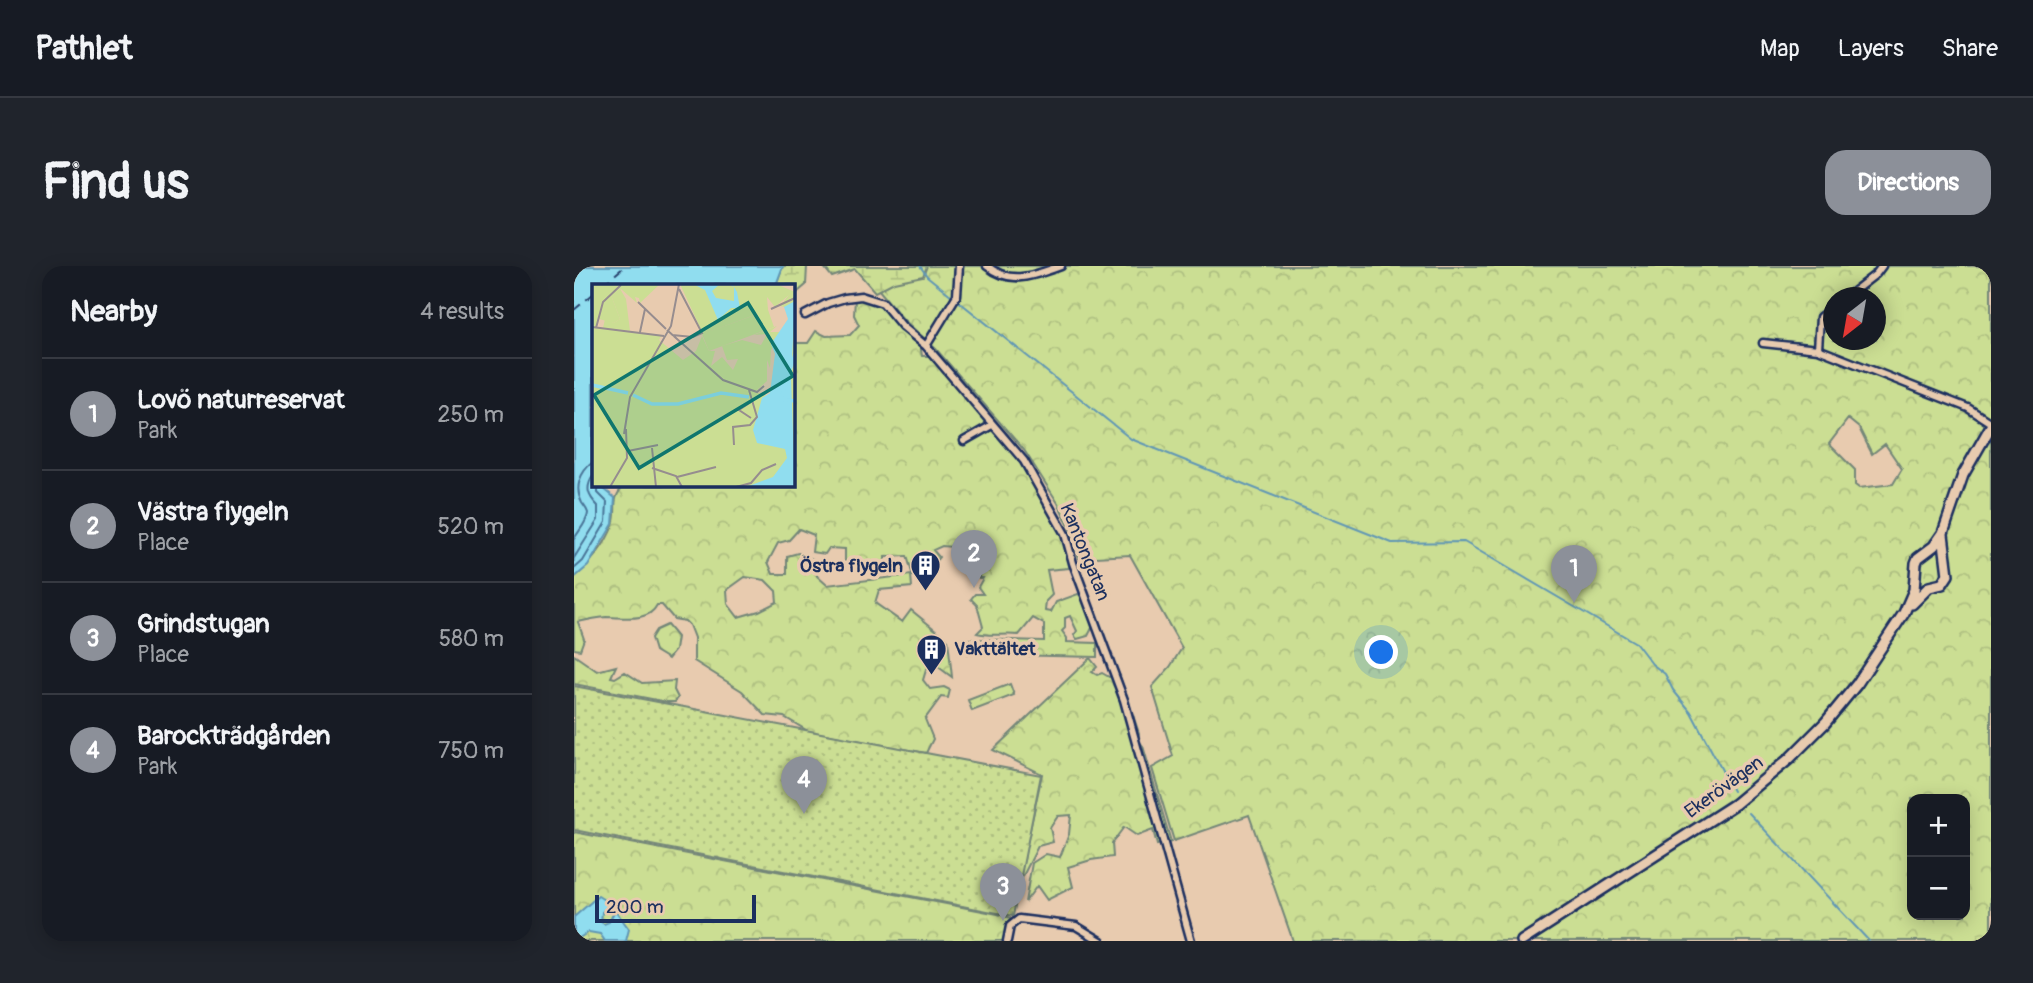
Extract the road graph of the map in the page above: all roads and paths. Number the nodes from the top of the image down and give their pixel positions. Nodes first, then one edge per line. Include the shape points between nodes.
1 (959, 266) edge
2 (987, 266) edge
3 (1061, 266) edge
4 (1882, 266) edge
5 (1859, 287) edge
6 (1823, 314) edge
7 (805, 316) dead end
8 (1763, 343) dead end
9 (926, 346) junction
10 (1818, 349) junction
11 (1991, 424) edge
12 (992, 425) junction
13 (964, 441) dead end
14 (1943, 533) junction
15 (1928, 552) junction
16 (1946, 559) junction
17 (1915, 576) junction
18 (1929, 587) junction
19 (1903, 613) junction
20 (1007, 941) edge
21 (1101, 941) edge
22 (1191, 941) edge
23 (1522, 941) edge

1 - 9 street via 955,298
2 - 3 street via 1004,277 1018,278
4 - 5 street
6 - 10 street
7 - 9 street, Kantongatan via 845,298 875,299
8 - 10 street
9 - 12 street, Kantongatan
10 - 11 street via 1968,408
11 - 14 main road via 1963,475
12 - 13 street
12 - 22 street, Kantongatan via 1024,461 1065,534 1124,700
14 - 15 main road
14 - 16 main road
15 - 16 main road
15 - 17 main road via 1918,558
16 - 18 main road via 1947,579
17 - 18 main road
17 - 19 main road
18 - 19 main road
19 - 23 main road, Ekerövägen via 1843,703 1761,783 1707,823
20 - 21 street via 1010,926 1019,919 1076,926

